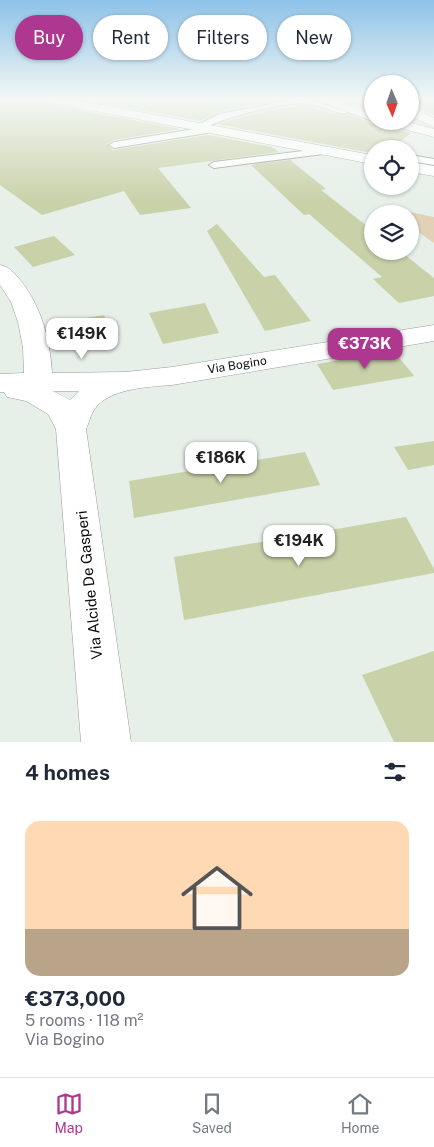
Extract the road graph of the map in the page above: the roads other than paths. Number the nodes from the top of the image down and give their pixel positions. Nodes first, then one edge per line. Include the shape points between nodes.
1 (177, 134) edge
2 (229, 134) edge
3 (114, 145) dead end
4 (328, 151) junction
5 (364, 158) edge
6 (434, 162) edge
7 (419, 163) edge
8 (214, 164) dead end
9 (419, 166) edge
10 (434, 171) edge
11 (0, 271) edge
12 (434, 333) edge
13 (126, 380) junction
14 (0, 385) edge
15 (37, 388) junction
16 (71, 429) junction
17 (106, 742) edge

1 - 3 lane
2 - 4 street
4 - 5 street
4 - 8 lane
6 - 7 lane
9 - 10 street
11 - 15 street via 24,304 36,346
12 - 13 street, Via Bogino via 182,374
13 - 15 street, Via Bogino
13 - 16 street, Via Alcide De Gasperi via 92,394 78,408
14 - 15 street, Via Alcide De Gasperi
15 - 16 street, Via Alcide De Gasperi via 59,407
16 - 17 street, Via Alcide De Gasperi

